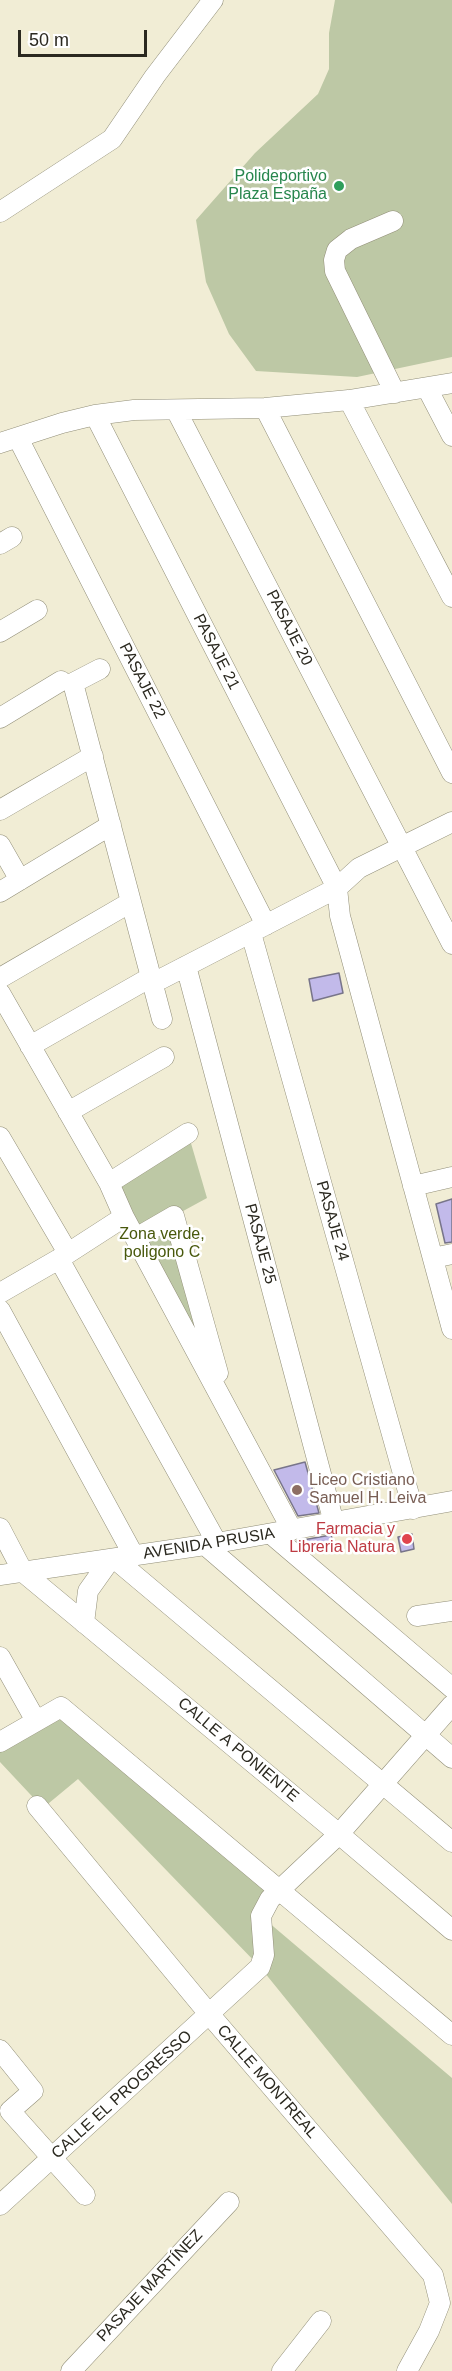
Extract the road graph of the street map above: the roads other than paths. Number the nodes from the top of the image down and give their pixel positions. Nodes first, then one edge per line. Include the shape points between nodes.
1 (213, 0) edge
2 (0, 212) edge
3 (393, 221) dead end
4 (452, 383) edge
5 (427, 388) junction
6 (395, 393) junction
7 (349, 400) junction
8 (265, 408) junction
9 (176, 410) junction
10 (95, 415) junction
11 (452, 436) edge
12 (9, 440) edge
13 (452, 597) edge
14 (37, 610) dead end
15 (0, 632) edge
16 (100, 669) dead end
17 (61, 681) dead end
18 (0, 718) edge
19 (93, 756) junction
20 (452, 773) edge
21 (0, 810) edge
22 (452, 822) edge
23 (111, 825) junction
24 (0, 845) edge
25 (402, 846) junction
26 (21, 880) junction
27 (337, 888) junction
28 (0, 892) edge
29 (131, 902) junction
30 (259, 929) junction
31 (452, 944) edge
32 (186, 966) junction
33 (0, 978) edge
34 (156, 978) junction
35 (0, 993) edge
36 (162, 1019) dead end
37 (30, 1046) junction
38 (164, 1057) dead end
39 (68, 1112) junction
40 (188, 1133) dead end
41 (0, 1137) edge
42 (452, 1177) edge
43 (109, 1183) junction
44 (413, 1186) junction
45 (119, 1220) junction
46 (136, 1238) junction
47 (452, 1254) edge
48 (63, 1256) junction
49 (433, 1258) junction
50 (1, 1295) edge
51 (452, 1329) edge
52 (228, 1411) junction
53 (452, 1501) edge
54 (413, 1509) junction
55 (334, 1523) junction
56 (0, 1528) edge
57 (292, 1530) junction
58 (271, 1534) junction
59 (211, 1544) junction
60 (120, 1559) junction
61 (23, 1572) junction
62 (0, 1575) edge
63 (452, 1611) edge
64 (417, 1616) dead end
65 (84, 1623) junction
66 (0, 1657) edge
67 (452, 1688) edge
68 (452, 1706) edge
69 (36, 1721) junction
70 (426, 1735) junction
71 (0, 1742) edge
72 (452, 1758) edge
73 (383, 1784) junction
74 (37, 1806) dead end
75 (339, 1834) junction
76 (452, 1842) edge
77 (279, 1890) junction
78 (452, 1930) edge
79 (210, 2015) junction
80 (452, 2035) edge
81 (0, 2050) edge
82 (5, 2116) edge
83 (52, 2158) junction
84 (85, 2195) dead end
85 (229, 2202) dead end
86 (0, 2205) edge
87 (321, 2321) dead end
88 (71, 2371) edge
89 (282, 2371) edge
90 (407, 2371) edge

1 - 2 street via 112,139
3 - 6 street via 351,239 337,250 334,271
4 - 5 street
5 - 6 street
5 - 11 street
6 - 7 street
7 - 8 street
7 - 13 street
8 - 9 street
8 - 20 street
9 - 10 street
9 - 25 street, PASAJE 20
10 - 12 street
10 - 27 street, PASAJE 21
12 - 30 street, PASAJE 22
14 - 15 street
16 - 19 street via 73,683
17 - 18 street
19 - 21 street
19 - 23 street
22 - 25 street
23 - 26 street
23 - 29 street
24 - 26 street
25 - 27 street via 358,868
25 - 31 street, PASAJE 20
26 - 28 street
27 - 30 street
27 - 44 street via 340,916
29 - 33 street
29 - 34 street
30 - 32 street
30 - 54 street, PASAJE 24
32 - 34 street
32 - 55 street, PASAJE 25
34 - 36 street
34 - 37 street
35 - 37 street
37 - 39 street
38 - 39 street
39 - 43 street
40 - 43 street
41 - 48 street
42 - 44 street
43 - 45 street
44 - 49 street
45 - 46 street
45 - 48 street
46 - 52 street
46 - 52 street via 174,1216
47 - 49 street
48 - 50 street
48 - 59 street
49 - 51 street
50 - 60 street
52 - 57 street
53 - 54 street, AVENIDA PRUSIA
54 - 55 street, AVENIDA PRUSIA
55 - 57 street, AVENIDA PRUSIA
56 - 61 street
57 - 58 street, AVENIDA PRUSIA
58 - 59 street, AVENIDA PRUSIA
58 - 67 street
59 - 60 street, AVENIDA PRUSIA
59 - 70 street
60 - 61 street, AVENIDA PRUSIA
60 - 65 street via 88,1591
60 - 73 street
61 - 62 street, AVENIDA PRUSIA
61 - 65 street, CALLE A PONIENTE
63 - 64 street
65 - 75 street, CALLE A PONIENTE
66 - 69 street
68 - 70 street, CALLE EL PROGRESSO
69 - 71 street
69 - 77 street via 61,1707
70 - 72 street
70 - 73 street, CALLE EL PROGRESSO
73 - 75 street, CALLE EL PROGRESSO
73 - 76 street
74 - 79 street, CALLE MONTREAL
75 - 77 street, CALLE EL PROGRESSO
75 - 78 street, CALLE A PONIENTE
77 - 79 street, CALLE EL PROGRESSO via 261,1916 264,1955 260,1967
77 - 80 street
79 - 83 street, CALLE EL PROGRESSO
79 - 90 street, CALLE MONTREAL via 433,2275 440,2303
81 - 82 street via 33,2091
82 - 83 street
83 - 84 street
83 - 86 street, CALLE EL PROGRESSO
85 - 88 street, PASAJE MARTÍNEZ
87 - 89 street

